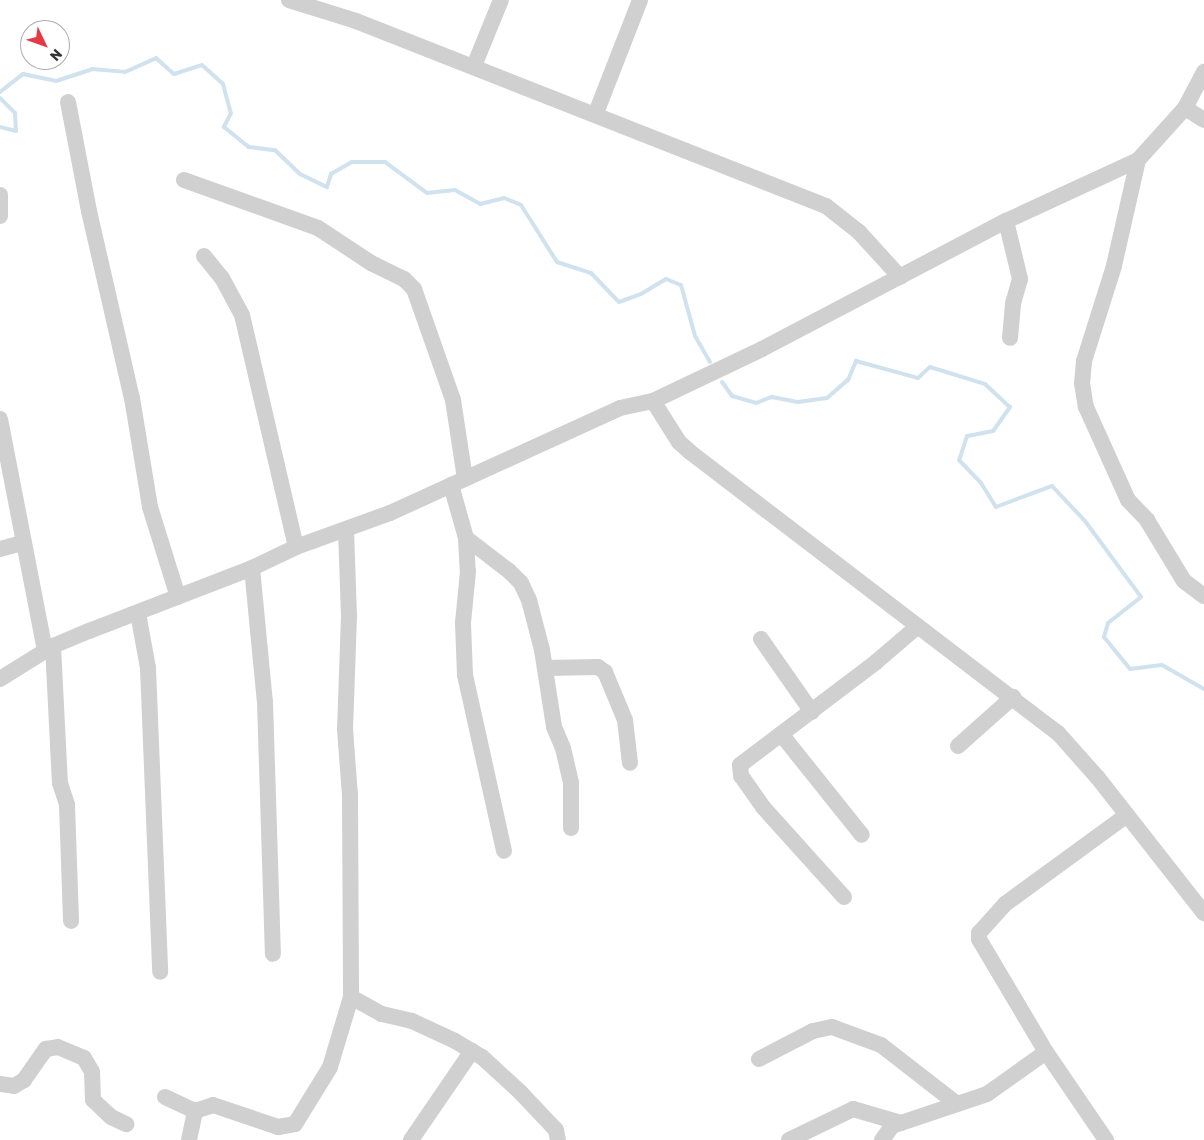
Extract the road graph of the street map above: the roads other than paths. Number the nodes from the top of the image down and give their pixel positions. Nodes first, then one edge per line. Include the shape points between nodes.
1 (289, 0) edge
2 (501, 0) edge
3 (640, 0) edge
4 (474, 66) junction
5 (1204, 72) edge
6 (68, 102) dead end
7 (1185, 108) junction
8 (596, 113) junction
9 (1204, 120) edge
10 (1138, 160) junction
11 (184, 180) dead end
12 (0, 196) edge
13 (0, 216) edge
14 (1006, 221) junction
15 (204, 256) dead end
16 (900, 277) junction
17 (1010, 338) dead end
18 (653, 401) junction
19 (0, 419) edge
20 (458, 481) junction
21 (346, 530) junction
22 (466, 538) junction
23 (23, 543) junction
24 (296, 547) junction
25 (0, 549) edge
26 (252, 568) junction
27 (1204, 596) edge
28 (178, 597) junction
29 (138, 613) junction
30 (918, 626) junction
31 (761, 639) dead end
32 (49, 649) junction
33 (545, 668) junction
34 (0, 679) edge
35 (1013, 697) junction
36 (812, 712) junction
37 (781, 734) junction
38 (958, 746) dead end
39 (630, 763) dead end
40 (1127, 815) junction
41 (571, 828) dead end
42 (862, 835) dead end
43 (504, 851) dead end
44 (844, 897) dead end
45 (1204, 913) edge
46 (71, 921) dead end
47 (273, 954) dead end
48 (160, 972) dead end
49 (351, 997) junction
50 (472, 1051) junction
51 (1046, 1052) junction
52 (759, 1059) dead end
53 (0, 1084) edge
54 (165, 1097) dead end
55 (957, 1104) junction
56 (196, 1111) junction
57 (901, 1123) junction
58 (126, 1124) dead end
59 (189, 1140) edge
60 (411, 1140) edge
61 (558, 1140) edge
62 (789, 1140) edge
63 (882, 1140) edge
64 (1106, 1140) edge

1 - 4 street via 356,21
2 - 4 street
3 - 8 street
4 - 8 street
5 - 7 street
6 - 28 street via 89,212 132,398 150,507
7 - 9 street
7 - 10 street
8 - 16 street via 826,206 859,232
10 - 14 street
10 - 27 street via 1114,266 1084,361 1082,383 1086,407 1128,500 1146,520 1184,581
11 - 20 street via 318,228 371,263 404,279 414,289 453,400
12 - 13 street
14 - 16 street
14 - 17 street via 1020,279 1013,304
15 - 24 street via 222,278 242,315
16 - 18 street
18 - 20 street via 620,408
18 - 30 street via 679,442 690,452
19 - 23 street
20 - 21 street
20 - 22 street
21 - 24 street
21 - 49 street via 349,616 345,729 351,820
22 - 33 street via 521,584 529,600
22 - 43 street via 465,675
23 - 25 street
23 - 32 street
24 - 26 street
26 - 28 street
26 - 47 street via 265,702
28 - 29 street
29 - 32 street
29 - 48 street via 148,668
30 - 35 street
30 - 36 street
31 - 36 street
32 - 34 street
32 - 46 street via 60,783 67,805
33 - 39 street via 598,667 605,672 624,720
33 - 41 street via 554,728 564,748 571,783
35 - 38 street
35 - 40 street via 1058,732
36 - 37 street
37 - 42 street
37 - 44 street via 743,760 739,770 741,776 763,807
40 - 45 street
40 - 51 street via 1005,904 979,933 979,940
49 - 50 street via 382,1014 412,1021
49 - 56 street via 330,1067 295,1124 278,1127 221,1105
50 - 60 street
50 - 61 street via 520,1092 556,1130
51 - 55 street via 987,1094
51 - 64 street
52 - 55 street via 813,1031 832,1027 881,1045
53 - 58 street via 14,1086 24,1080 46,1049 58,1048 84,1058 92,1072 93,1100 111,1118
54 - 56 street
55 - 57 street
56 - 59 street
57 - 62 street via 853,1109
57 - 63 street via 892,1126

